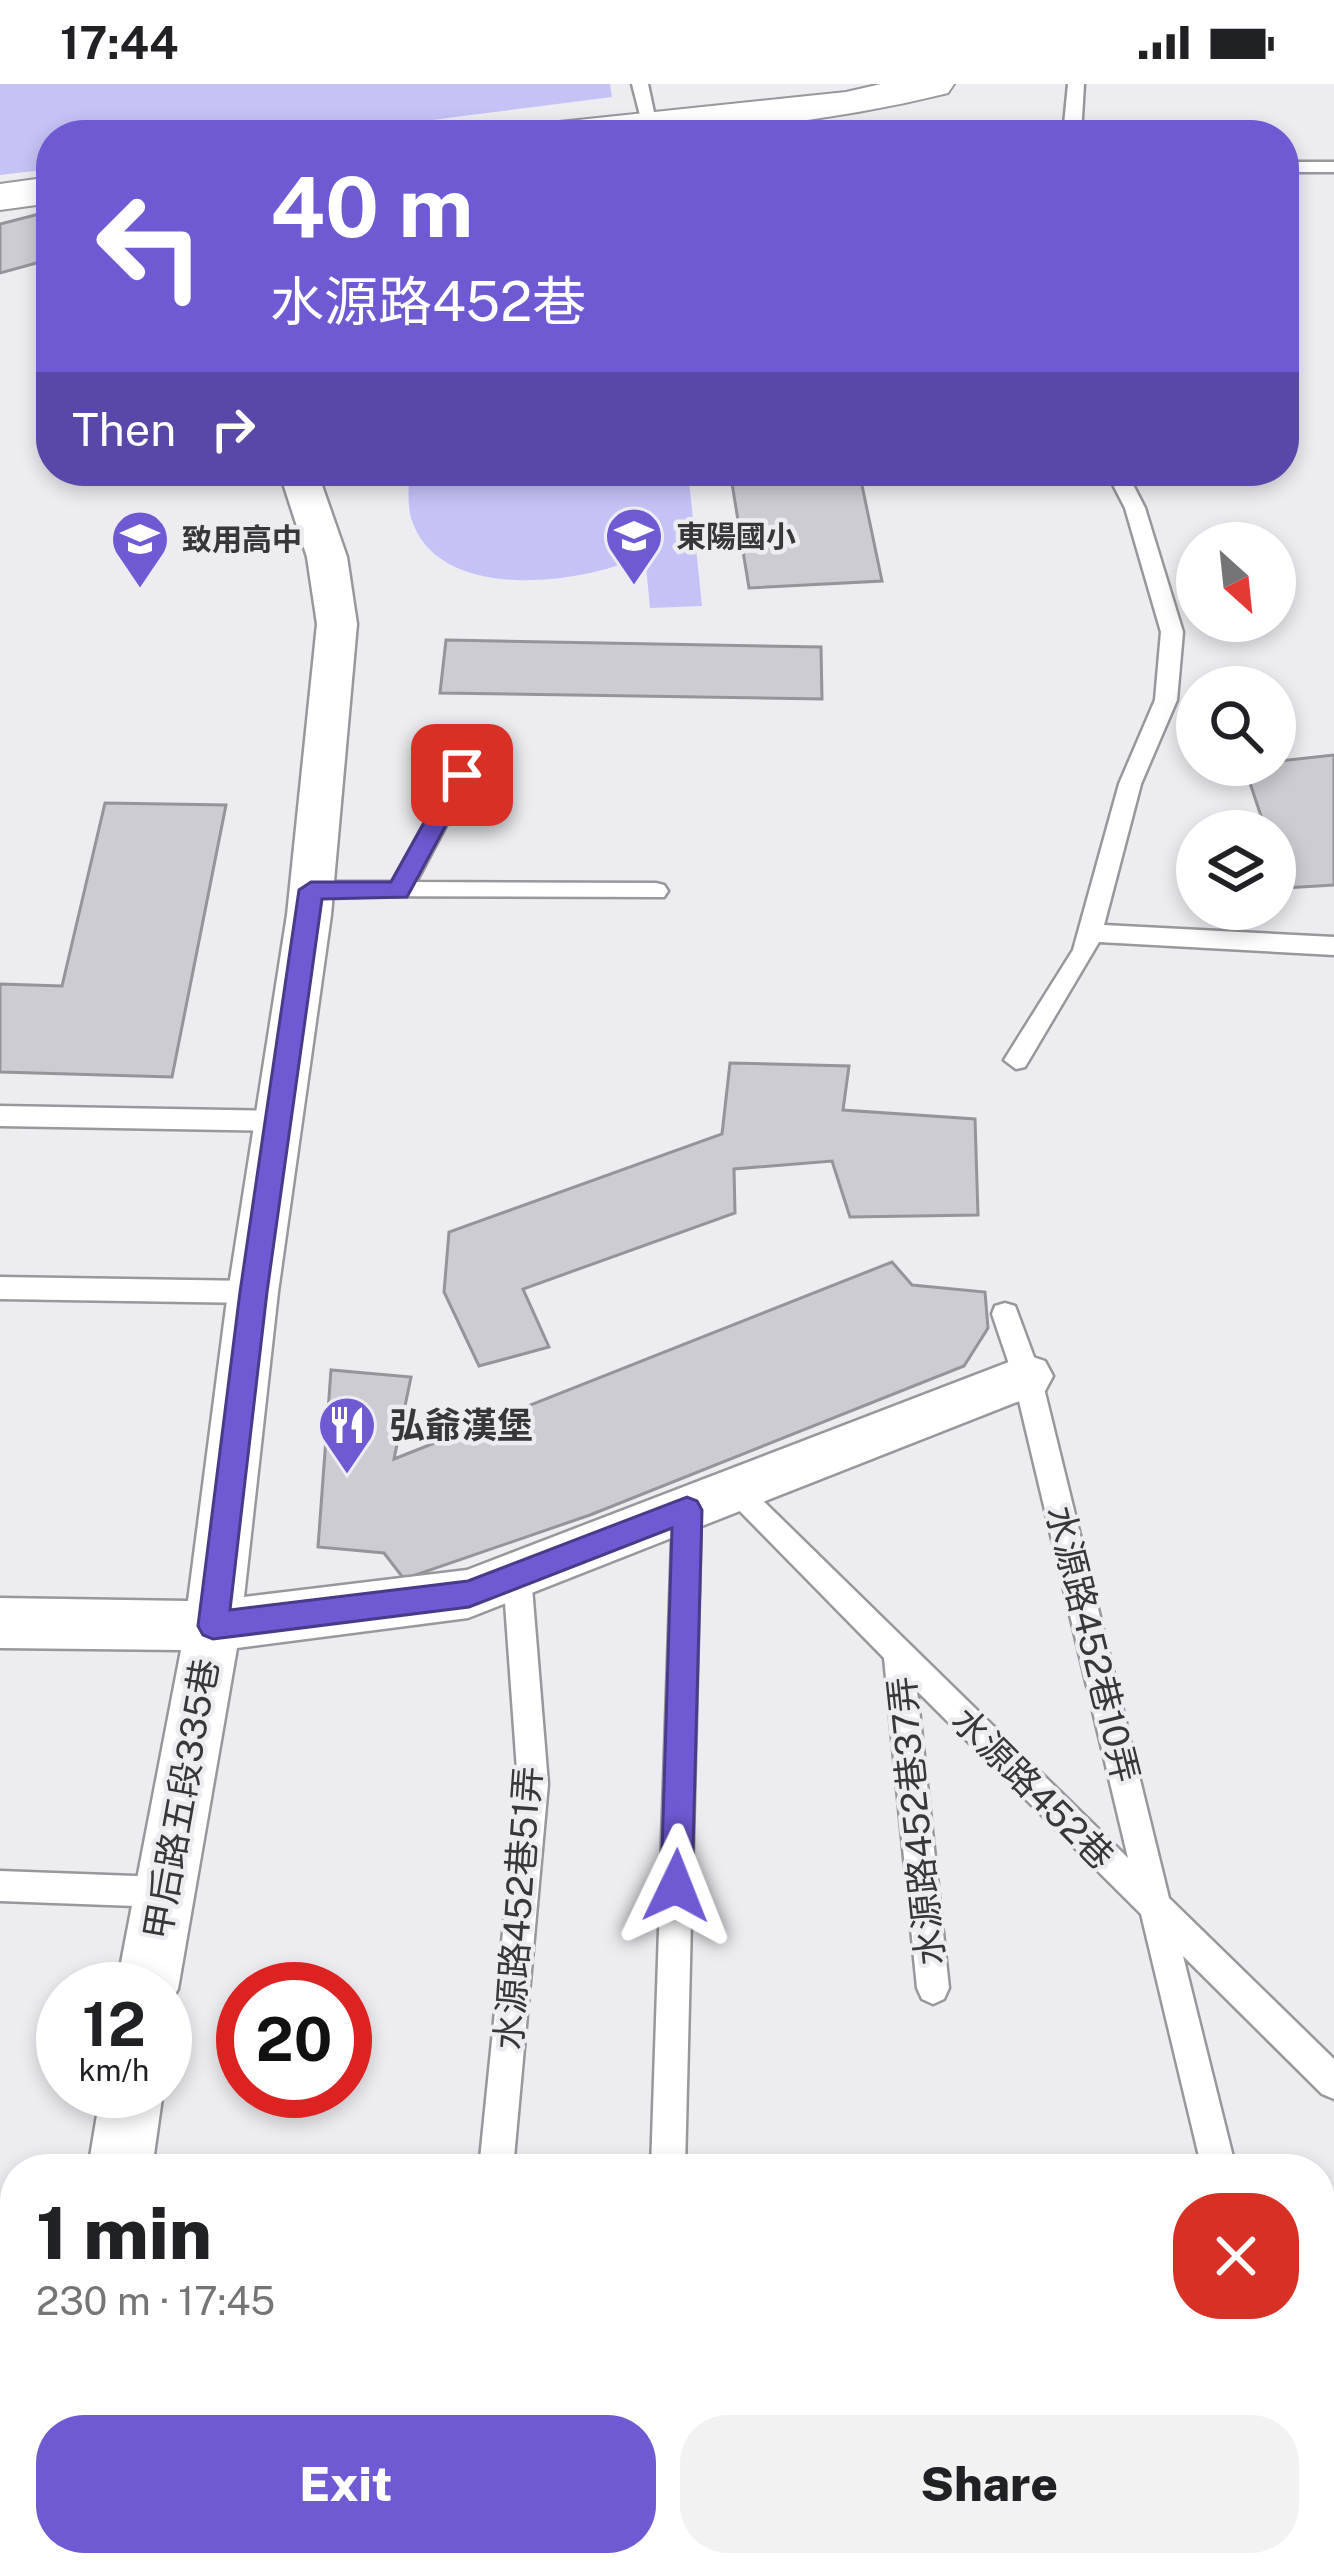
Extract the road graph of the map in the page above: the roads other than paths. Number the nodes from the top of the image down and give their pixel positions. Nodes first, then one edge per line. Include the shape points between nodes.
1 (640, 84) edge
2 (933, 84) edge
3 (1076, 84) edge
4 (650, 120) edge
5 (714, 120) edge
6 (1073, 120) edge
7 (1299, 167) edge
8 (1334, 167) edge
9 (36, 192) edge
10 (0, 197) edge
11 (303, 486) edge
12 (1124, 486) edge
13 (462, 775) dead end
14 (311, 890) junction
15 (399, 891) junction
16 (656, 891) dead end
17 (1089, 932) junction
18 (1334, 946) edge
19 (1016, 1060) dead end
20 (0, 1116) edge
21 (277, 1121) junction
22 (0, 1288) edge
23 (253, 1292) junction
24 (1005, 1314) dead end
25 (1027, 1376) junction
26 (711, 1501) junction
27 (517, 1575) junction
28 (0, 1623) edge
29 (213, 1626) junction
30 (898, 1654) junction
31 (0, 1886) edge
32 (162, 1892) junction
33 (1158, 1912) junction
34 (151, 1962) edge
35 (933, 1988) dead end
36 (1334, 2082) edge
37 (128, 2118) edge
38 (122, 2154) edge
39 (497, 2154) edge
40 (669, 2154) edge
41 (1216, 2154) edge

1 - 4 lane
2 - 5 street via 846,105
3 - 6 lane
7 - 8 lane
9 - 10 street
11 - 14 street, 甲后路五段335巷 via 327,557 337,624
12 - 17 lane via 1172,632 1166,700 1130,784
13 - 15 lane
14 - 15 lane
14 - 21 street, 甲后路五段335巷
15 - 16 lane
17 - 18 lane
17 - 19 lane
20 - 21 lane
21 - 23 street, 甲后路五段335巷
22 - 23 lane
23 - 29 street, 甲后路五段335巷
24 - 25 lane, 水源路452巷10弄
25 - 26 street
25 - 33 lane, 水源路452巷10弄
26 - 27 street
26 - 30 lane, 水源路452巷
26 - 40 lane
27 - 29 street via 469,1594
27 - 39 lane, 水源路452巷51弄 via 533,1784
28 - 29 street
29 - 32 street, 甲后路五段335巷
30 - 33 lane, 水源路452巷
30 - 35 lane, 水源路452巷37弄
31 - 32 lane
32 - 34 street, 甲后路五段335巷
33 - 36 lane, 水源路452巷
33 - 41 lane, 水源路452巷10弄
37 - 38 street

